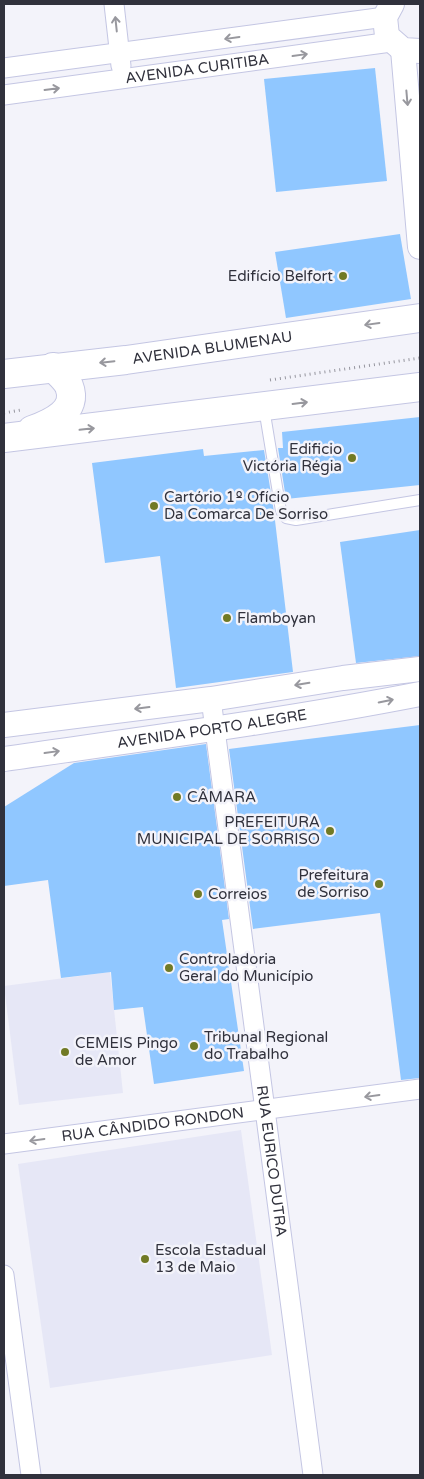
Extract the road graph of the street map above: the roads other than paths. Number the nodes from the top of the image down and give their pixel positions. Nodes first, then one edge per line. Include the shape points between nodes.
1 (114, 4) edge
2 (388, 10) edge
3 (405, 47) edge
4 (120, 53) junction
5 (4, 68) edge
6 (122, 80) junction
7 (4, 94) edge
8 (420, 247) edge
9 (420, 318) edge
10 (53, 368) junction
11 (4, 374) edge
12 (420, 387) edge
13 (264, 394) junction
14 (7, 429) edge
15 (420, 500) edge
16 (420, 669) edge
17 (343, 678) junction
18 (420, 694) edge
19 (210, 695) junction
20 (348, 708) junction
21 (4, 725) edge
22 (215, 729) junction
23 (4, 758) edge
24 (420, 1090) edge
25 (265, 1110) junction
26 (4, 1144) edge
27 (4, 1275) edge
28 (31, 1475) edge
29 (314, 1475) edge

4 -> 1 street
2 - 3 street via 385,30
2 -> 4 street, AVENIDA CURITIBA
6 -> 3 street, AVENIDA CURITIBA
3 -> 8 street
4 - 5 street, AVENIDA CURITIBA
4 - 6 street
7 -> 6 street, AVENIDA CURITIBA
9 -> 10 main road, AVENIDA BLUMENAU
10 - 11 main road, AVENIDA BLUMENAU
10 - 14 main road via 69,386 67,410 48,424
13 -> 12 main road
14 -> 13 main road
13 - 15 lane via 281,511 286,518 296,520
16 - 17 street, AVENIDA PORTO ALEGRE
17 -> 19 street, AVENIDA PORTO ALEGRE via 253,686
17 - 20 street
20 -> 18 street, AVENIDA PORTO ALEGRE
19 -> 21 street, AVENIDA PORTO ALEGRE
19 - 22 street, RUA EURICO DUTRA
20 - 22 street, AVENIDA PORTO ALEGRE
23 -> 22 street, AVENIDA PORTO ALEGRE
22 - 25 street, RUA EURICO DUTRA
24 -> 25 street, RUA CÂNDIDO RONDON
25 -> 26 street, RUA CÂNDIDO RONDON
25 - 29 street, RUA EURICO DUTRA
27 - 28 street

